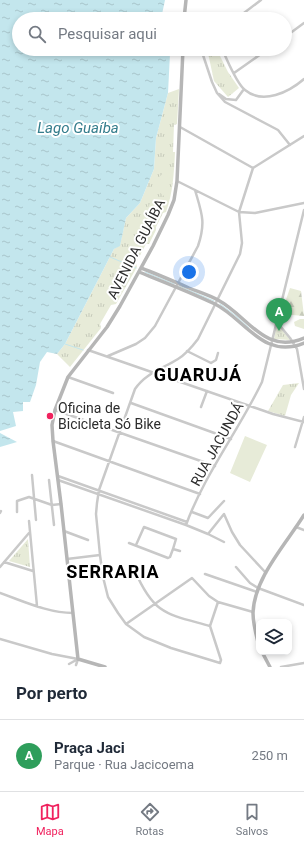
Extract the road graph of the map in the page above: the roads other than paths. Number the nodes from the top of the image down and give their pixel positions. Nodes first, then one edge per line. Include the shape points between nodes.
1 (186, 0) edge
2 (261, 0) edge
3 (185, 12) edge
4 (245, 12) edge
5 (304, 23) edge
6 (292, 32) edge
7 (184, 56) edge
8 (203, 56) edge
9 (226, 56) edge
10 (258, 56) edge
11 (234, 73) junction
12 (304, 79) edge
13 (244, 89) junction
14 (218, 93) junction
15 (180, 127) junction
16 (304, 136) edge
17 (290, 145) junction
18 (253, 168) junction
19 (177, 181) junction
20 (195, 190) junction
21 (304, 203) edge
22 (304, 210) edge
23 (239, 212) junction
24 (140, 270) junction
25 (176, 285) junction
26 (218, 300) junction
27 (216, 304) junction
28 (276, 321) junction
29 (304, 338) edge
30 (272, 343) junction
31 (304, 343) edge
32 (294, 344) junction
33 (88, 350) junction
34 (187, 351) junction
35 (218, 353) dead end
36 (108, 356) junction
37 (154, 372) junction
38 (68, 377) junction
39 (304, 389) edge
40 (207, 391) junction
41 (113, 393) dead end
42 (130, 403) junction
43 (250, 406) junction
44 (201, 407) dead end
45 (55, 410) junction
46 (304, 417) edge
47 (304, 422) edge
48 (120, 432) junction
49 (231, 439) junction
50 (53, 441) junction
51 (295, 447) dead end
52 (110, 462) junction
53 (215, 466) junction
54 (32, 476) dead end
55 (57, 478) junction
56 (49, 480) dead end
57 (99, 492) junction
58 (200, 494) junction
59 (34, 499) junction
60 (224, 501) dead end
61 (61, 504) junction
62 (52, 505) junction
63 (17, 512) dead end
64 (192, 512) junction
65 (304, 515) edge
66 (36, 520) dead end
67 (29, 521) dead end
68 (187, 523) junction
69 (54, 525) dead end
70 (296, 527) junction
71 (304, 530) edge
72 (64, 531) junction
73 (29, 533) junction
74 (208, 534) junction
75 (88, 540) dead end
76 (224, 542) dead end
77 (129, 543) dead end
78 (136, 545) junction
79 (173, 549) junction
80 (180, 551) dead end
81 (100, 555) junction
82 (67, 559) junction
83 (4, 562) junction
84 (0, 567) edge
85 (236, 567) dead end
86 (33, 571) junction
87 (135, 571) dead end
88 (266, 573) junction
89 (206, 574) dead end
90 (258, 590) junction
91 (0, 594) edge
92 (218, 602) junction
93 (154, 604) junction
94 (304, 605) edge
95 (37, 606) junction
96 (253, 612) junction
97 (73, 613) junction
98 (126, 624) junction
99 (210, 626) junction
100 (256, 635) edge
101 (0, 639) edge
102 (264, 655) edge
103 (78, 659) junction
104 (304, 663) edge
105 (69, 664) dead end
106 (76, 665) dead end
107 (105, 667) edge
108 (270, 667) edge
109 (281, 667) edge

1 - 3 street
2 - 4 street
5 - 6 street
7 - 15 street, AVENIDA GUAÍBA
8 - 14 street
9 - 11 street
10 - 11 street
11 - 13 street
12 - 13 street via 287,92 268,97
13 - 14 street via 236,100 226,99
14 - 17 street via 224,102 278,130
15 - 18 street
15 - 19 street, AVENIDA GUAÍBA
16 - 17 street
17 - 18 street
18 - 23 street
19 - 20 street
19 - 24 street, AVENIDA GUAÍBA via 168,215
20 - 23 street
20 - 25 street via 203,218 202,234
21 - 23 street via 255,213
22 - 28 street, RUA JACUNDÁ
23 - 26 street via 242,248
24 - 25 street
24 - 33 street, AVENIDA GUAÍBA via 107,327
25 - 26 street
25 - 27 street
25 - 36 street via 155,326 145,338
26 - 27 street
26 - 30 street
27 - 30 street via 257,338
27 - 34 street via 198,339
28 - 30 street, RUA JACUNDÁ
28 - 32 street
29 - 32 street
30 - 32 street
30 - 43 street, RUA JACUNDÁ via 262,382
31 - 32 street
32 - 39 street
33 - 36 street
33 - 38 street, AVENIDA GUAÍBA
34 - 35 street via 211,363 216,360
34 - 37 street via 179,359
36 - 37 street
37 - 40 street
37 - 42 street via 141,381
38 - 41 street
38 - 45 street, AVENIDA GUAÍBA
40 - 43 street
40 - 44 street
42 - 48 street
42 - 49 street
43 - 47 street
43 - 49 street, RUA JACUNDÁ
45 - 48 street
45 - 50 street, AVENIDA GUAÍBA via 52,424
46 - 47 street
47 - 51 street
48 - 52 street
48 - 53 street
49 - 53 street, RUA JACUNDÁ
50 - 52 street
50 - 55 street, AVENIDA GUAÍBA
52 - 57 street
52 - 58 street
53 - 58 street, RUA JACUNDÁ
54 - 59 street
55 - 57 street
55 - 61 street, AVENIDA GUAÍBA
56 - 62 street
57 - 68 street
57 - 81 street via 96,514
58 - 64 street, RUA JACUNDÁ
59 - 62 street
59 - 63 street via 26,497 18,500
59 - 66 street
60 - 64 street via 208,518
61 - 62 street
61 - 72 street, AVENIDA GUAÍBA
62 - 69 street
64 - 68 street, RUA JACUNDÁ
65 - 70 street
67 - 73 street
68 - 74 street
70 - 71 street
70 - 88 street
72 - 75 street
72 - 82 street, AVENIDA GUAÍBA
73 - 83 street
73 - 86 street
74 - 76 street
74 - 88 street via 224,514 240,545
77 - 78 street
78 - 79 street via 168,558
78 - 79 street via 144,527 176,539
79 - 80 street
81 - 82 street
81 - 98 street via 108,597
82 - 97 street, AVENIDA GUAÍBA
83 - 84 street
83 - 86 street
85 - 90 street
86 - 95 street
87 - 93 street
88 - 90 street
89 - 90 street
90 - 94 street
90 - 96 street
91 - 95 street
92 - 93 street via 192,578
92 - 96 street
92 - 99 street
93 - 98 street
93 - 99 street via 164,612
95 - 97 street via 62,613
96 - 100 street
97 - 103 street, AVENIDA GUAÍBA
98 - 99 street via 144,638 219,663 221,660
101 - 103 street
102 - 108 street
103 - 105 street
103 - 106 street
103 - 107 street
104 - 109 street

